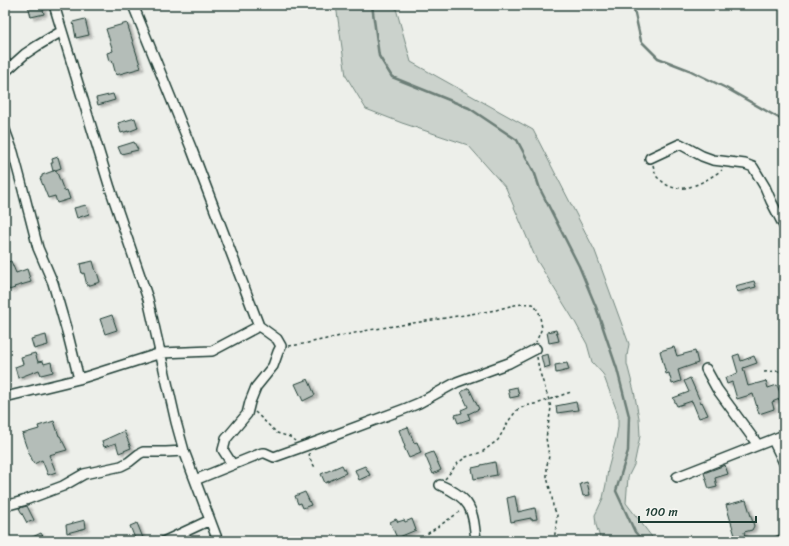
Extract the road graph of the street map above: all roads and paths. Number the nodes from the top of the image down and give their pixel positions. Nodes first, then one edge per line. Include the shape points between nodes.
1 (54, 5) edge
2 (133, 5) edge
3 (62, 31) junction
4 (5, 72) edge
5 (5, 130) edge
6 (650, 158) joint
7 (723, 169) dead end
8 (784, 226) edge
9 (259, 326) junction
10 (281, 346) junction
11 (536, 349) junction
12 (161, 353) junction
13 (706, 369) dead end
14 (764, 372) dead end
15 (784, 372) edge
16 (78, 379) junction
17 (571, 392) dead end
18 (5, 397) edge
19 (549, 400) junction
20 (250, 402) junction
21 (784, 435) edge
22 (773, 440) junction
23 (758, 445) junction
24 (303, 447) junction
25 (184, 450) junction
26 (784, 463) edge
27 (232, 464) junction
28 (316, 469) dead end
29 (677, 478) dead end
30 (195, 480) junction
31 (440, 485) joint
32 (5, 506) edge
33 (469, 506) junction
34 (210, 520) junction
35 (784, 539) edge
36 (165, 541) edge
37 (218, 541) edge
38 (418, 541) edge
39 (476, 541) edge
40 (554, 541) edge
41 (779, 541) edge

1 - 3 street
2 - 9 street
3 - 4 street via 25,54
3 - 12 street via 110,188 148,299
5 - 16 street via 38,248 53,283
6 - 7 path via 658,178 668,186 678,188 686,188 710,178
6 - 8 street via 680,144 713,160 753,167
9 - 10 street via 278,339
9 - 12 street via 212,351
10 - 11 path via 293,346 525,303 533,304 539,312 542,328 535,344
10 - 20 street via 274,366 256,387
11 - 19 path via 539,370
11 - 24 street via 509,363 457,382 419,403
12 - 16 street
12 - 25 street
13 - 23 street via 717,389
14 - 15 path
16 - 18 street
17 - 19 path
19 - 31 path via 517,410 498,440 482,452 466,457 458,463
19 - 40 path via 551,408 546,438 549,456 548,477 557,515
20 - 24 path via 254,410 277,433 290,437
20 - 27 street via 247,414 226,439 223,450
21 - 22 street
22 - 23 street
22 - 26 street
23 - 29 street
24 - 27 street via 274,456 262,453
24 - 28 path via 308,451
25 - 30 street
25 - 32 street via 143,452 121,466 84,474 63,486
27 - 30 street
30 - 34 street
31 - 33 street via 462,496
33 - 38 path
33 - 39 street
34 - 36 street
34 - 37 street
35 - 41 street

